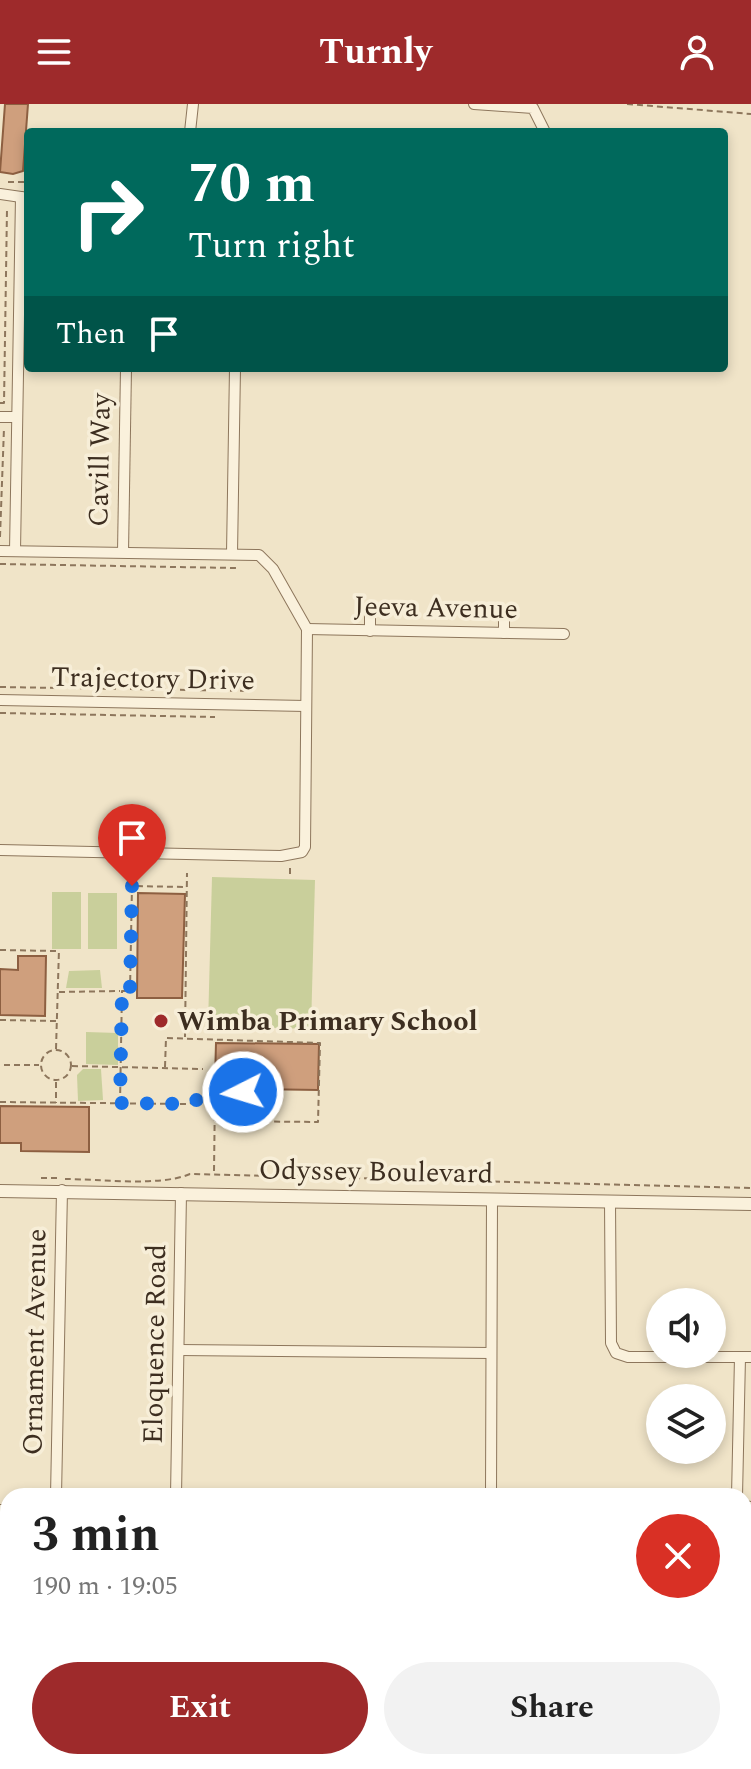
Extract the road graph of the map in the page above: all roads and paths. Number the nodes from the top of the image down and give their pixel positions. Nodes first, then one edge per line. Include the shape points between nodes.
1 (193, 104) edge
2 (474, 104) edge
3 (627, 104) edge
4 (751, 114) edge
5 (190, 128) edge
6 (543, 128) edge
7 (0, 180) edge
8 (8, 181) junction
9 (24, 182) edge
10 (4, 194) edge
11 (24, 197) edge
12 (126, 372) edge
13 (235, 372) edge
14 (0, 403) edge
15 (2, 417) edge
16 (17, 417) junction
17 (2, 430) edge
18 (0, 537) edge
19 (0, 551) edge
20 (15, 551) junction
21 (123, 552) junction
22 (232, 554) junction
23 (0, 564) edge
24 (236, 568) dead end
25 (370, 615) dead end
26 (504, 617) dead end
27 (307, 629) junction
28 (370, 631) junction
29 (504, 633) junction
30 (564, 634) dead end
31 (0, 687) edge
32 (251, 691) dead end
33 (0, 700) edge
34 (306, 706) junction
35 (0, 713) edge
36 (219, 717) dead end
37 (0, 850) edge
38 (187, 873) dead end
39 (187, 887) junction
40 (0, 950) edge
41 (122, 991) junction
42 (58, 992) junction
43 (0, 1020) edge
44 (57, 1021) junction
45 (185, 1038) junction
46 (56, 1049) junction
47 (4, 1065) dead end
48 (40, 1065) junction
49 (72, 1066) junction
50 (121, 1067) junction
51 (165, 1067) junction
52 (203, 1069) dead end
53 (56, 1080) junction
54 (243, 1081) dead end
55 (215, 1092) junction
56 (0, 1102) edge
57 (56, 1103) junction
58 (120, 1103) junction
59 (215, 1121) junction
60 (214, 1171) dead end
61 (32, 1178) dead end
62 (751, 1188) edge
63 (62, 1190) junction
64 (0, 1191) edge
65 (181, 1193) junction
66 (492, 1199) junction
67 (610, 1201) junction
68 (751, 1204) edge
69 (179, 1350) junction
70 (491, 1353) junction
71 (745, 1357) edge
72 (56, 1488) edge
73 (176, 1488) edge
74 (491, 1488) edge
75 (737, 1488) edge

1 - 5 street
2 - 6 street via 533,108
3 - 4 path
7 - 8 path
8 - 9 path
8 - 10 path
10 - 11 street
10 - 14 path
11 - 16 street
12 - 21 street, Cavill Way
13 - 22 street
15 - 16 street
15 - 17 path
16 - 20 street
17 - 18 path
19 - 20 street
20 - 21 street
21 - 22 street
22 - 27 street via 259,555 267,562
23 - 24 path
25 - 28 street
26 - 29 street
27 - 28 street, Jeeva Avenue
27 - 34 street
28 - 29 street, Jeeva Avenue
29 - 30 street, Jeeva Avenue
31 - 32 path
33 - 34 street, Trajectory Drive
34 - 37 street via 302,852 281,856
35 - 36 path
38 - 39 path
39 - 41 path via 132,886 130,991
39 - 45 path
40 - 42 path via 59,950
41 - 42 path
41 - 50 path
42 - 44 path
43 - 44 path
44 - 46 path
45 - 51 path via 166,1038
45 - 59 path via 320,1043 318,1122
46 - 48 path via 43,1056
46 - 49 path via 66,1053
47 - 48 path
48 - 53 path via 45,1076
49 - 50 path
49 - 53 path via 66,1077
50 - 51 path
50 - 58 path
51 - 52 path
53 - 57 path
54 - 55 path via 243,1092
55 - 58 path via 189,1104
55 - 59 path
56 - 57 path
57 - 58 path
59 - 60 path
61 - 62 path via 159,1180 220,1174
63 - 64 street, Odyssey Boulevard
63 - 65 street, Odyssey Boulevard
63 - 72 street, Ornament Avenue
65 - 66 street, Odyssey Boulevard
65 - 69 street, Eloquence Road
66 - 67 street, Odyssey Boulevard
66 - 70 street
67 - 68 street, Odyssey Boulevard
67 - 71 street via 611,1343 616,1353
69 - 70 street
69 - 73 street, Eloquence Road
70 - 74 street
71 - 75 street

